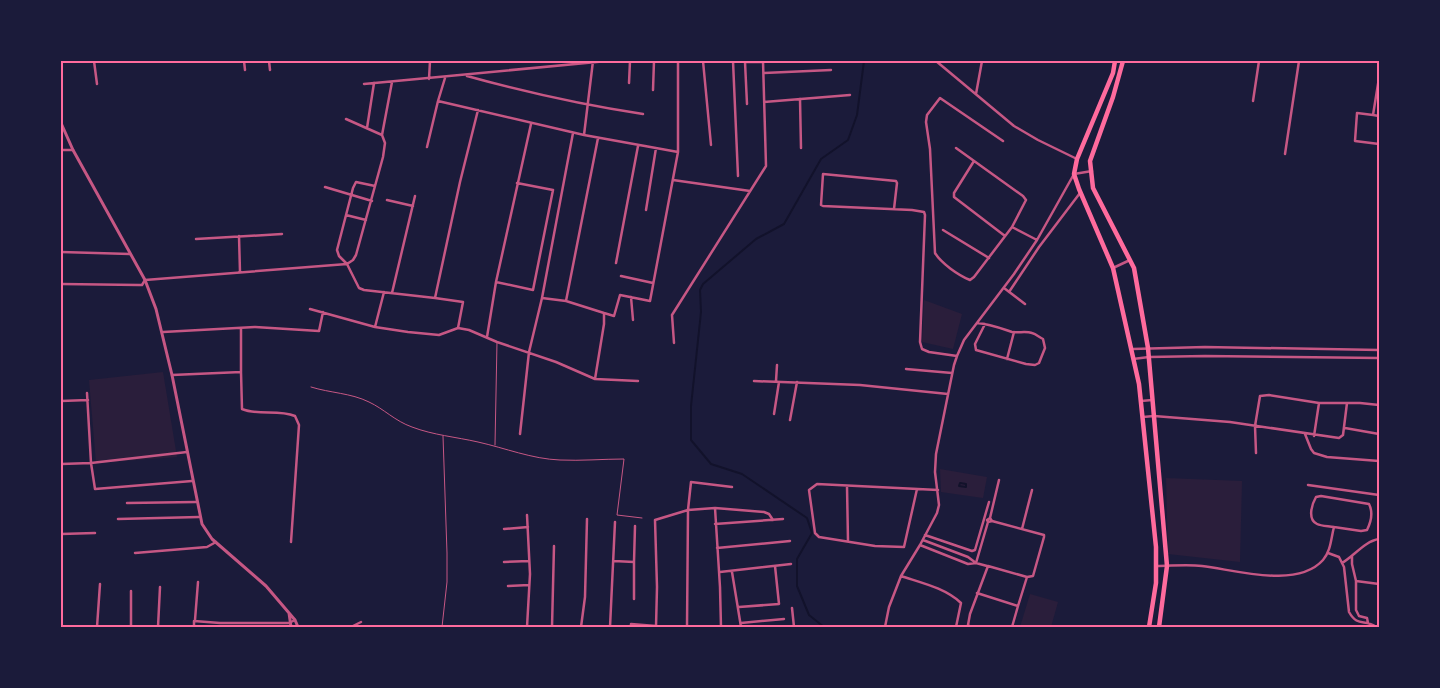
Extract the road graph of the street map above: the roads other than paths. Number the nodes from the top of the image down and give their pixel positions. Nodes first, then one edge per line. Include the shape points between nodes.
1 (94, 61) edge
2 (244, 61) edge
3 (269, 61) edge
4 (430, 61) edge
5 (607, 61) edge
6 (630, 61) edge
7 (654, 61) edge
8 (678, 61) edge
9 (703, 61) edge
10 (733, 61) edge
11 (763, 61) edge
12 (936, 61) edge
13 (982, 61) edge
14 (1115, 61) edge
15 (1123, 61) edge
16 (1259, 61) edge
17 (1299, 61) edge
18 (593, 62) edge
19 (245, 70) dead end
20 (270, 70) dead end
21 (831, 70) dead end
22 (764, 73) junction
23 (465, 75) junction
24 (446, 77) junction
25 (429, 78) junction
26 (1379, 78) edge
27 (392, 82) junction
28 (374, 83) junction
29 (629, 83) dead end
30 (97, 84) dead end
31 (364, 84) dead end
32 (653, 90) dead end
33 (976, 94) junction
34 (850, 95) dead end
35 (800, 99) junction
36 (438, 101) junction
37 (1253, 101) dead end
38 (764, 102) junction
39 (747, 104) dead end
40 (588, 106) junction
41 (478, 110) junction
42 (643, 114) dead end
43 (1373, 115) junction
44 (1379, 116) edge
45 (346, 120) dead end
46 (61, 123) edge
47 (531, 124) junction
48 (367, 128) junction
49 (573, 134) junction
50 (382, 135) junction
51 (584, 135) junction
52 (598, 138) junction
53 (1003, 141) dead end
54 (1379, 144) edge
55 (712, 145) dead end
56 (638, 146) junction
57 (427, 147) dead end
58 (656, 148) junction
59 (801, 148) dead end
60 (956, 148) dead end
61 (61, 150) edge
62 (73, 150) junction
63 (678, 152) junction
64 (1285, 154) dead end
65 (1077, 159) junction
66 (974, 161) junction
67 (1092, 171) junction
68 (1074, 174) junction
69 (738, 176) dead end
70 (673, 180) junction
71 (518, 184) junction
72 (376, 186) junction
73 (326, 187) dead end
74 (750, 191) junction
75 (1080, 193) junction
76 (352, 195) junction
77 (415, 196) dead end
78 (387, 200) dead end
79 (372, 201) junction
80 (412, 206) junction
81 (894, 209) junction
82 (646, 210) dead end
83 (346, 215) junction
84 (366, 220) junction
85 (1012, 227) junction
86 (943, 230) dead end
87 (282, 234) dead end
88 (239, 236) junction
89 (1006, 236) junction
90 (196, 239) dead end
91 (1037, 240) junction
92 (61, 252) edge
93 (130, 254) junction
94 (989, 258) junction
95 (1130, 260) junction
96 (616, 263) dead end
97 (347, 264) junction
98 (1113, 268) junction
99 (240, 272) junction
100 (621, 276) dead end
101 (145, 280) junction
102 (496, 282) junction
103 (653, 283) junction
104 (61, 284) edge
105 (1004, 288) junction
106 (384, 292) junction
107 (1010, 292) junction
108 (392, 294) junction
109 (435, 298) junction
110 (542, 298) junction
111 (631, 298) junction
112 (566, 301) junction
113 (1025, 304) dead end
114 (310, 309) dead end
115 (323, 312) junction
116 (604, 313) junction
117 (634, 320) dead end
118 (977, 323) junction
119 (985, 324) junction
120 (375, 327) junction
121 (240, 328) junction
122 (458, 328) junction
123 (163, 332) junction
124 (1014, 332) junction
125 (487, 337) junction
126 (497, 342) junction
127 (674, 343) dead end
128 (1148, 348) junction
129 (1132, 349) junction
130 (1379, 350) edge
131 (529, 352) junction
132 (957, 356) junction
133 (1149, 357) junction
134 (1379, 358) edge
135 (1007, 359) junction
136 (1133, 359) junction
137 (777, 365) dead end
138 (906, 369) dead end
139 (241, 372) junction
140 (952, 374) junction
141 (172, 375) junction
142 (595, 379) junction
143 (638, 381) dead end
144 (754, 381) dead end
145 (777, 382) junction
146 (797, 382) junction
147 (311, 387) dead end
148 (87, 393) dead end
149 (948, 394) junction
150 (88, 400) junction
151 (1153, 400) junction
152 (61, 401) edge
153 (1141, 401) junction
154 (1318, 403) junction
155 (1347, 403) junction
156 (1379, 405) edge
157 (774, 414) dead end
158 (1154, 416) junction
159 (1142, 417) junction
160 (790, 420) dead end
161 (1255, 426) junction
162 (1345, 428) junction
163 (520, 434) dead end
164 (1305, 434) junction
165 (1379, 434) edge
166 (443, 436) junction
167 (1314, 436) junction
168 (495, 446) junction
169 (187, 452) junction
170 (1256, 453) dead end
171 (1379, 461) edge
172 (91, 463) junction
173 (61, 464) edge
174 (999, 480) dead end
175 (192, 481) junction
176 (1308, 485) dead end
177 (847, 486) junction
178 (732, 487) dead end
179 (917, 489) junction
180 (938, 490) junction
181 (1032, 490) dead end
182 (1379, 495) edge
183 (196, 502) junction
184 (989, 502) dead end
185 (127, 503) dead end
186 (715, 508) junction
187 (688, 510) junction
188 (527, 515) dead end
189 (200, 517) junction
190 (642, 518) dead end
191 (587, 519) dead end
192 (783, 519) dead end
193 (118, 520) dead end
194 (773, 520) junction
195 (988, 520) junction
196 (615, 522) dead end
197 (716, 524) junction
198 (635, 526) dead end
199 (528, 527) junction
200 (1334, 527) junction
201 (504, 529) dead end
202 (1022, 529) junction
203 (94, 533) dead end
204 (61, 534) edge
205 (925, 535) junction
206 (1379, 539) edge
207 (923, 540) junction
208 (790, 541) dead end
209 (848, 541) junction
210 (216, 542) junction
211 (291, 542) dead end
212 (920, 545) junction
213 (554, 546) dead end
214 (717, 548) junction
215 (135, 553) dead end
216 (1328, 553) junction
217 (1352, 556) junction
218 (529, 561) junction
219 (614, 561) junction
220 (504, 562) dead end
221 (634, 562) junction
222 (976, 563) junction
223 (1342, 563) junction
224 (791, 564) dead end
225 (775, 566) junction
226 (988, 566) junction
227 (1156, 566) junction
228 (1167, 566) junction
229 (732, 571) junction
230 (720, 572) junction
231 (901, 576) junction
232 (1027, 577) junction
233 (1356, 580) junction
234 (198, 582) dead end
235 (100, 584) dead end
236 (1379, 584) edge
237 (530, 585) junction
238 (508, 586) dead end
239 (160, 587) dead end
240 (131, 591) dead end
241 (977, 594) junction
242 (634, 599) dead end
243 (1018, 606) junction
244 (739, 607) junction
245 (792, 608) dead end
246 (288, 613) junction
247 (784, 619) dead end
248 (295, 620) junction
249 (194, 621) junction
250 (361, 622) dead end
251 (1379, 622) edge
252 (1369, 623) junction
253 (290, 625) edge
254 (741, 625) edge
255 (97, 627) edge
256 (131, 627) edge
257 (158, 627) edge
258 (194, 627) edge
259 (298, 627) edge
260 (351, 627) edge
261 (442, 627) edge
262 (527, 627) edge
263 (552, 627) edge
264 (581, 627) edge
265 (610, 627) edge
266 (631, 627) edge
267 (656, 627) edge
268 (687, 627) edge
269 (721, 627) edge
270 (794, 627) edge
271 (885, 627) edge
272 (956, 627) edge
273 (971, 627) edge
274 (1012, 627) edge
275 (1149, 627) edge
276 (1159, 627) edge
277 (1376, 627) edge

1 - 30 street
2 - 19 street
3 - 20 street
4 - 25 street
5 - 18 street
6 - 29 street
7 - 32 street
8 - 63 street
9 - 55 street
10 - 69 street
11 - 22 street
11 - 39 street via 745,62
12 - 33 street
13 - 33 street
14 - 65 main road
15 - 67 main road via 1090,161
16 - 37 street
17 - 64 street
18 - 23 street
18 - 40 street
21 - 22 street
22 - 38 street
23 - 24 street
23 - 40 street
24 - 25 street
24 - 36 street
25 - 27 street
26 - 43 street
27 - 28 street
27 - 50 street
28 - 31 street
28 - 48 street
33 - 65 street via 1014,126
34 - 35 street
35 - 38 street
35 - 59 street
36 - 41 street
36 - 57 street
38 - 74 street via 766,163
40 - 42 street
40 - 51 street
41 - 47 street
41 - 109 street
43 - 44 street
43 - 54 street via 1358,113 1355,141
45 - 48 street
46 - 62 street
47 - 49 street
47 - 71 street
48 - 50 street
49 - 51 street
49 - 110 street
50 - 72 street via 385,143
51 - 52 street
52 - 56 street
52 - 112 street
53 - 94 street via 940,98 927,115 935,253 970,280
56 - 58 street
56 - 96 street
58 - 63 street
58 - 82 street
60 - 66 street
61 - 62 street
62 - 93 street
63 - 70 street
65 - 68 main road
66 - 85 street via 1026,200
66 - 89 street via 954,197
67 - 68 street
67 - 95 main road via 1094,188
68 - 75 main road
68 - 91 street
70 - 74 street
70 - 103 street
71 - 102 street
71 - 102 street via 553,190 533,290
72 - 76 street via 356,182
72 - 79 street
73 - 76 street
74 - 127 street via 672,315
75 - 98 main road
75 - 107 street via 1039,246
76 - 79 street
76 - 83 street
77 - 80 street
78 - 80 street
79 - 84 street
80 - 108 street
81 - 81 street via 896,181 823,174 821,205
81 - 132 street via 920,211 926,216 922,349
83 - 84 street
83 - 97 street via 337,250
84 - 97 street via 354,260
85 - 89 street
85 - 91 street
86 - 94 street
87 - 88 street
88 - 90 street
88 - 99 street
89 - 94 street
91 - 105 street
92 - 93 street
93 - 101 street
95 - 98 street
95 - 128 main road
97 - 99 street
97 - 106 street via 359,288
98 - 129 main road
99 - 101 street
100 - 103 street
101 - 104 street via 138,286
101 - 123 street
102 - 125 street
103 - 111 street via 650,301
105 - 107 street
105 - 118 street
106 - 108 street
106 - 120 street
107 - 113 street
108 - 109 street
109 - 122 street via 462,302
110 - 112 street
110 - 131 street
111 - 116 street via 620,295 614,316
111 - 117 street
112 - 116 street
114 - 115 street
115 - 120 street
115 - 121 street via 319,331
116 - 142 street
118 - 119 street
118 - 132 street
119 - 124 street
119 - 135 street via 975,348
120 - 122 street via 440,335
121 - 123 street
121 - 139 street
122 - 125 street
123 - 141 street
124 - 135 street
124 - 135 street via 1031,333 1043,339 1045,348 1035,365
125 - 126 street
126 - 131 street
126 - 168 lane
128 - 129 street
128 - 130 street
128 - 133 main road
129 - 136 main road
131 - 142 street
131 - 163 street
132 - 140 street
133 - 134 street
133 - 136 street
133 - 151 main road
136 - 153 main road
137 - 145 street
138 - 140 street
139 - 141 street
139 - 211 street via 242,409 288,413 295,416 298,425
140 - 149 street
141 - 169 street
142 - 143 street
144 - 145 street
145 - 146 street
145 - 157 street
146 - 149 street
146 - 160 street
147 - 166 lane via 370,402 412,428
148 - 150 street
149 - 180 street via 936,454
150 - 152 street
150 - 172 street
151 - 153 street
151 - 158 main road
153 - 159 main road
154 - 155 street
154 - 161 street via 1260,396
154 - 167 street
155 - 156 street
155 - 162 street
158 - 159 street
158 - 161 street
158 - 228 main road
159 - 227 main road
161 - 164 street
161 - 170 street
162 - 165 street
162 - 167 street via 1344,435 1339,438
164 - 167 street
164 - 171 street via 1310,449 1321,455
166 - 168 lane
166 - 261 lane via 447,554
168 - 190 lane via 558,460 624,459 616,515
169 - 172 street
169 - 175 street
172 - 173 street
172 - 175 street via 95,489
174 - 195 street
175 - 183 street
176 - 182 street
177 - 179 street
177 - 209 street
177 - 209 street via 817,484 809,490 815,533 819,537
178 - 187 street via 691,482
179 - 180 street
179 - 209 street via 904,547
180 - 205 street via 937,513
181 - 202 street
183 - 185 street
183 - 189 street
184 - 195 street
186 - 187 street
186 - 194 street via 764,512
186 - 197 street
187 - 267 street via 655,520
187 - 268 street
188 - 199 street
189 - 193 street
189 - 210 street via 206,532
191 - 264 street
192 - 194 street
194 - 197 street
195 - 202 street
195 - 205 street via 972,551
195 - 222 street
196 - 219 street
197 - 214 street
198 - 221 street
199 - 201 street
199 - 218 street
200 - 200 street via 1316,524 1312,520 1312,502 1316,497 1369,504 1372,509 1367,530
200 - 216 street
202 - 232 street via 1044,535 1034,573
203 - 204 street
205 - 207 street
206 - 217 street via 1364,545
207 - 212 street
207 - 222 street
208 - 214 street
210 - 215 street via 207,548
210 - 246 street via 266,586
212 - 222 street via 968,564
212 - 231 street
213 - 263 street
214 - 230 street
216 - 223 street via 1339,557
216 - 228 street via 1313,567 1289,576 1200,565
217 - 223 street
217 - 233 street
218 - 220 street
218 - 237 street
219 - 221 street
219 - 265 street
221 - 242 street
222 - 226 street
223 - 252 street via 1349,612 1358,623
224 - 225 street
225 - 229 street
225 - 244 street via 779,604
226 - 232 street
226 - 241 street
227 - 228 street
227 - 275 main road
228 - 276 main road
229 - 230 street
229 - 244 street
230 - 269 street
231 - 271 street
231 - 272 street via 955,597 961,603
232 - 243 street
233 - 236 street
233 - 252 street via 1356,610
234 - 249 street
235 - 255 street
237 - 238 street
237 - 262 street
239 - 257 street
240 - 256 street
241 - 243 street
241 - 273 street via 968,622
243 - 274 street
244 - 254 street
245 - 270 street
246 - 248 street
246 - 253 street
247 - 254 street
248 - 253 street
248 - 259 street
249 - 253 street
249 - 258 street
250 - 260 street
251 - 252 street
252 - 277 street
266 - 267 street via 631,624

